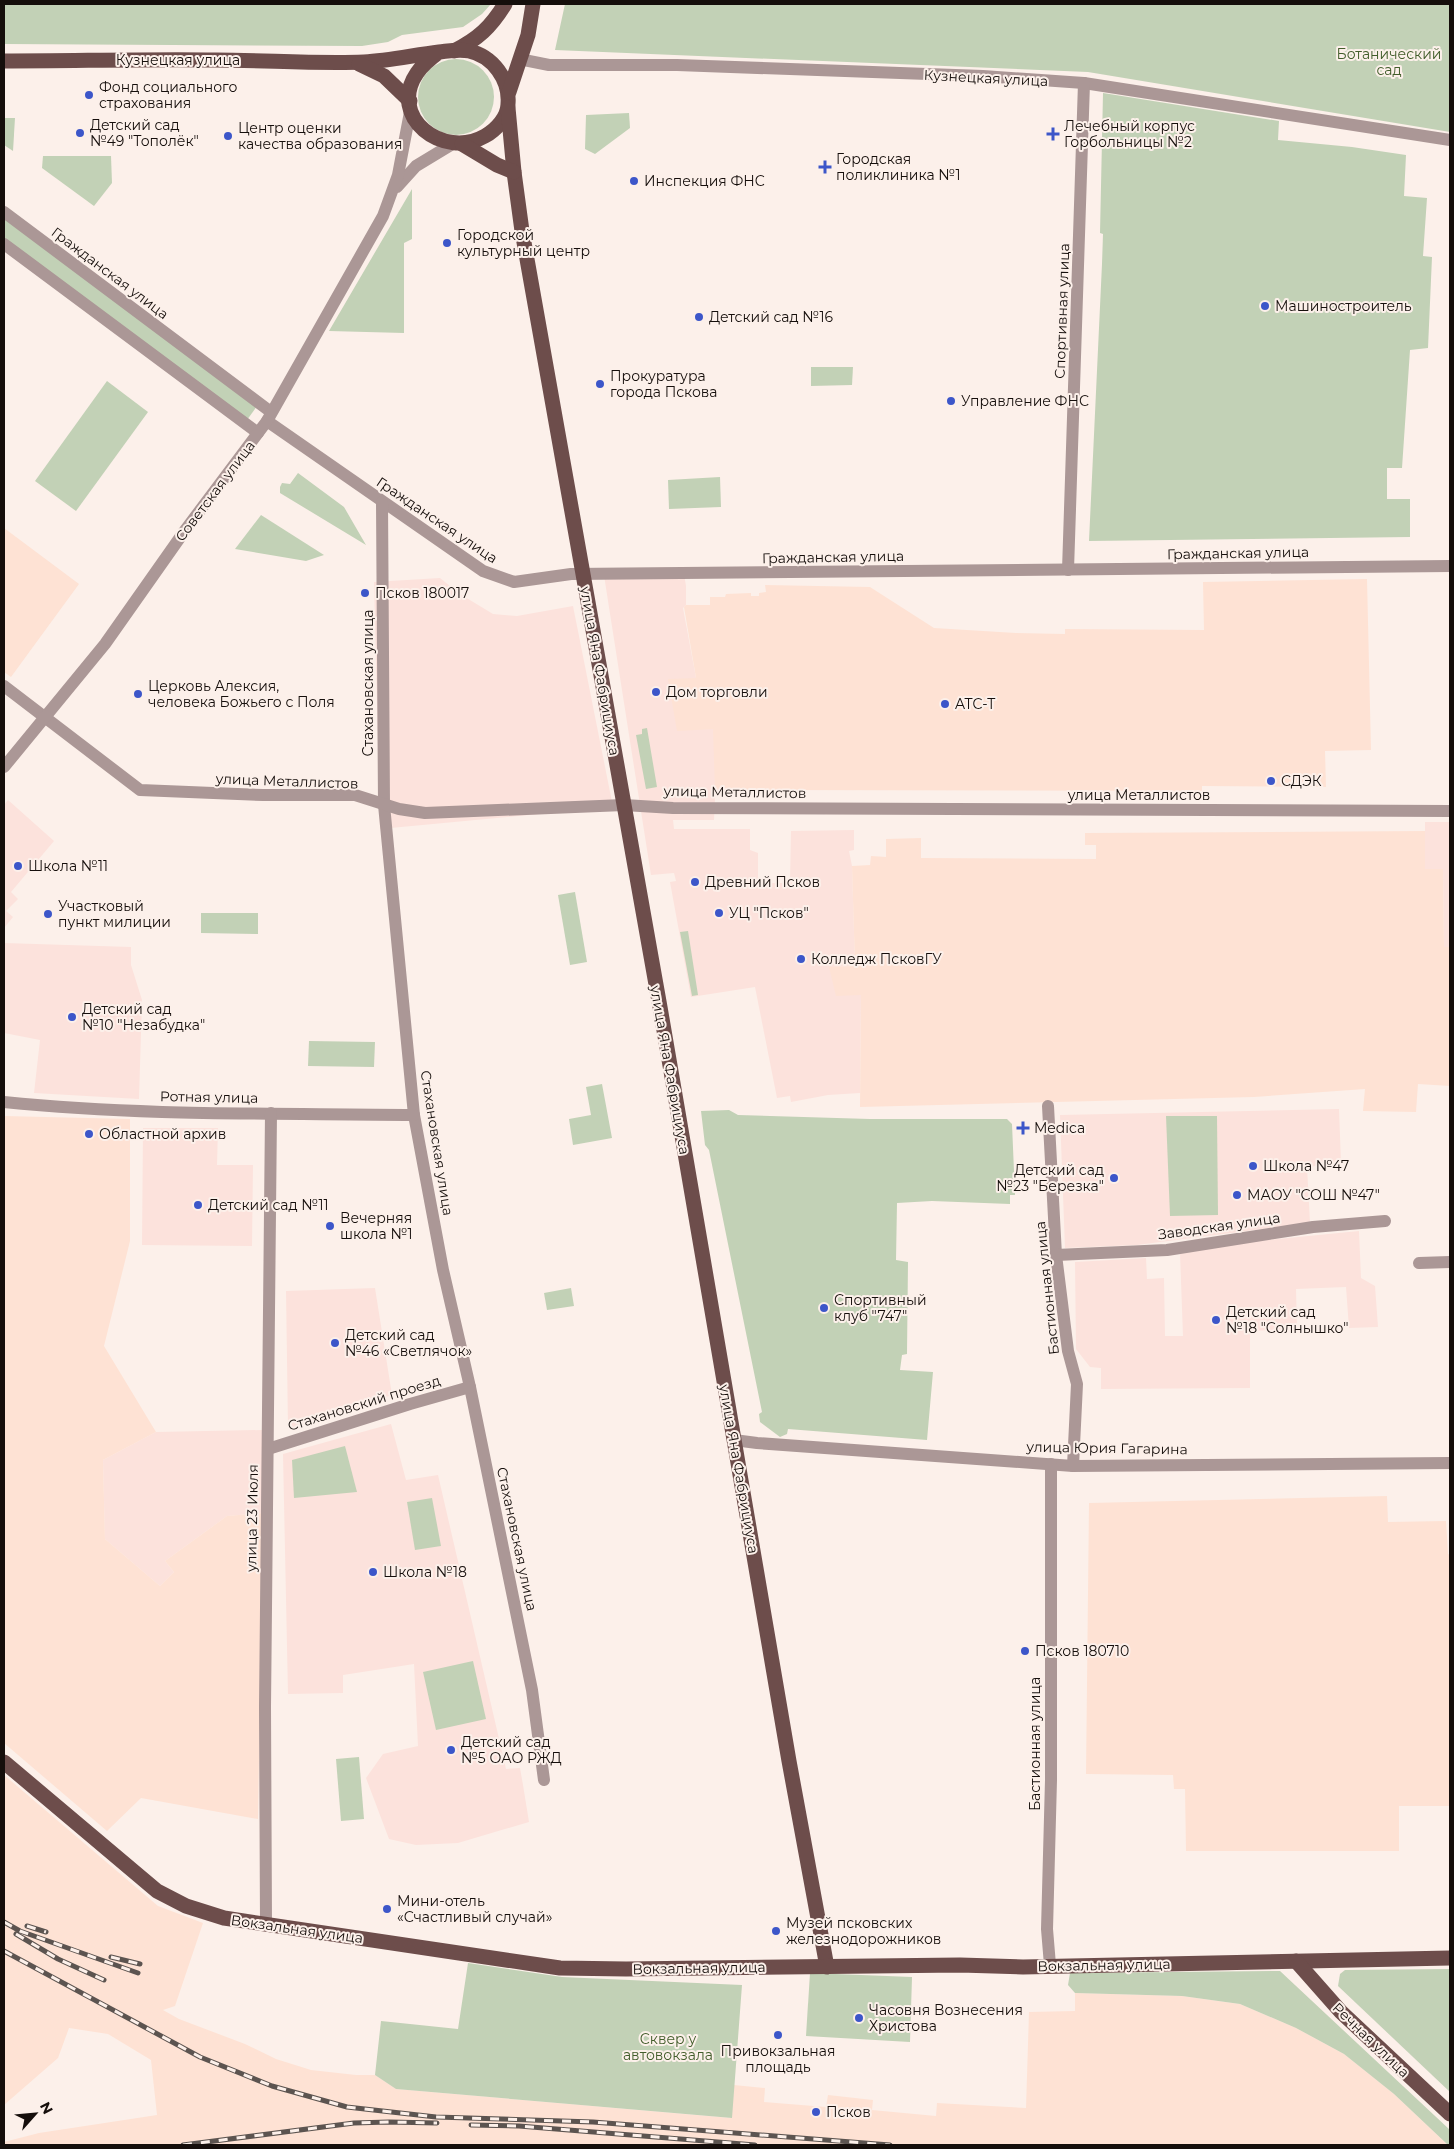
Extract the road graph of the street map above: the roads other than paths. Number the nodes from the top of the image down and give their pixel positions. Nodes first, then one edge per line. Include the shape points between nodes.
1 (505, 4) edge
2 (532, 4) edge
3 (446, 51) junction
4 (519, 59) junction
5 (4, 61) edge
6 (353, 62) junction
7 (1084, 83) junction
8 (509, 92) junction
9 (410, 104) junction
10 (508, 108) junction
11 (1450, 140) edge
12 (458, 144) junction
13 (514, 172) junction
14 (393, 193) junction
15 (4, 212) edge
16 (4, 244) edge
17 (269, 416) junction
18 (258, 432) junction
19 (382, 502) junction
20 (1450, 566) edge
21 (1068, 570) junction
22 (583, 575) junction
23 (4, 686) edge
24 (46, 718) junction
25 (4, 767) edge
26 (624, 804) junction
27 (384, 805) junction
28 (1450, 811) edge
29 (4, 1102) edge
30 (1048, 1106) dead end
31 (270, 1113) junction
32 (414, 1115) junction
33 (1386, 1221) dead end
34 (1056, 1255) junction
35 (1450, 1262) edge
36 (1419, 1263) dead end
37 (470, 1387) junction
38 (734, 1440) junction
39 (268, 1449) junction
40 (1450, 1463) edge
41 (1051, 1464) junction
42 (1073, 1466) junction
43 (4, 1762) edge
44 (544, 1780) dead end
45 (266, 1924) junction
46 (1450, 1958) edge
47 (1296, 1961) junction
48 (1050, 1965) junction
49 (827, 1967) junction
50 (1450, 2114) edge

1 - 3 main road via 482,34
2 - 4 main road via 528,35
3 - 6 main road, Кузнецкая улица
3 - 8 main road via 469,51 483,56 494,65
3 - 9 main road via 425,62 416,74
4 - 7 street, Кузнецкая улица via 549,65 678,65
4 - 8 main road
5 - 6 main road, Кузнецкая улица
6 - 9 main road, Кузнецкая улица via 376,70
7 - 11 street, Кузнецкая улица
7 - 21 street, Спортивная улица
8 - 10 main road
9 - 12 main road via 415,119 426,132 442,142
9 - 14 street, Советская улица
10 - 12 main road via 495,129 485,136
10 - 13 main road, улица Яна Фабрициуса
12 - 13 main road
12 - 14 street, Советская улица via 416,166
13 - 22 main road, улица Яна Фабрициуса
14 - 17 street, Советская улица via 358,264
15 - 17 street, Гражданская улица
16 - 18 street
17 - 18 street, Советская улица
17 - 19 street, Гражданская улица
18 - 24 street, Советская улица via 104,644
19 - 22 street, Гражданская улица via 483,571 499,578 514,582
19 - 27 street, Стахановская улица
20 - 21 street, Гражданская улица
21 - 22 street, Гражданская улица
22 - 26 main road, улица Яна Фабрициуса
23 - 24 street, улица Металлистов
24 - 25 street, Советская улица
24 - 27 street, улица Металлистов via 140,790 355,795
26 - 27 street, улица Металлистов via 425,813
26 - 28 street, улица Металлистов via 673,808
26 - 38 main road, улица Яна Фабрициуса
27 - 32 street, Стахановская улица
29 - 31 street, Ротная улица via 72,1108
30 - 34 street, Бастионная улица
31 - 32 street, Ротная улица
31 - 39 street, улица 23 Июля
32 - 37 street, Стахановская улица via 442,1270
33 - 34 street, Заводская улица via 1313,1227 1167,1250
34 - 42 street, Бастионная улица via 1068,1351 1077,1384
35 - 36 street
37 - 39 street, Стахановский проезд
37 - 44 street, Стахановская улица via 532,1690
38 - 41 street, улица Юрия Гагарина
38 - 49 main road, улица Яна Фабрициуса
39 - 45 street, улица 23 Июля
40 - 42 street, улица Юрия Гагарина
41 - 42 street, улица Юрия Гагарина
41 - 48 street, Бастионная улица via 1051,1780 1047,1928
43 - 45 main road, Вокзальная улица via 157,1891 186,1906 224,1918
45 - 49 main road, Вокзальная улица via 560,1968
46 - 47 main road, Вокзальная улица
47 - 48 main road, Вокзальная улица
47 - 50 main road, Речная улица via 1341,2012
48 - 49 main road, Вокзальная улица

